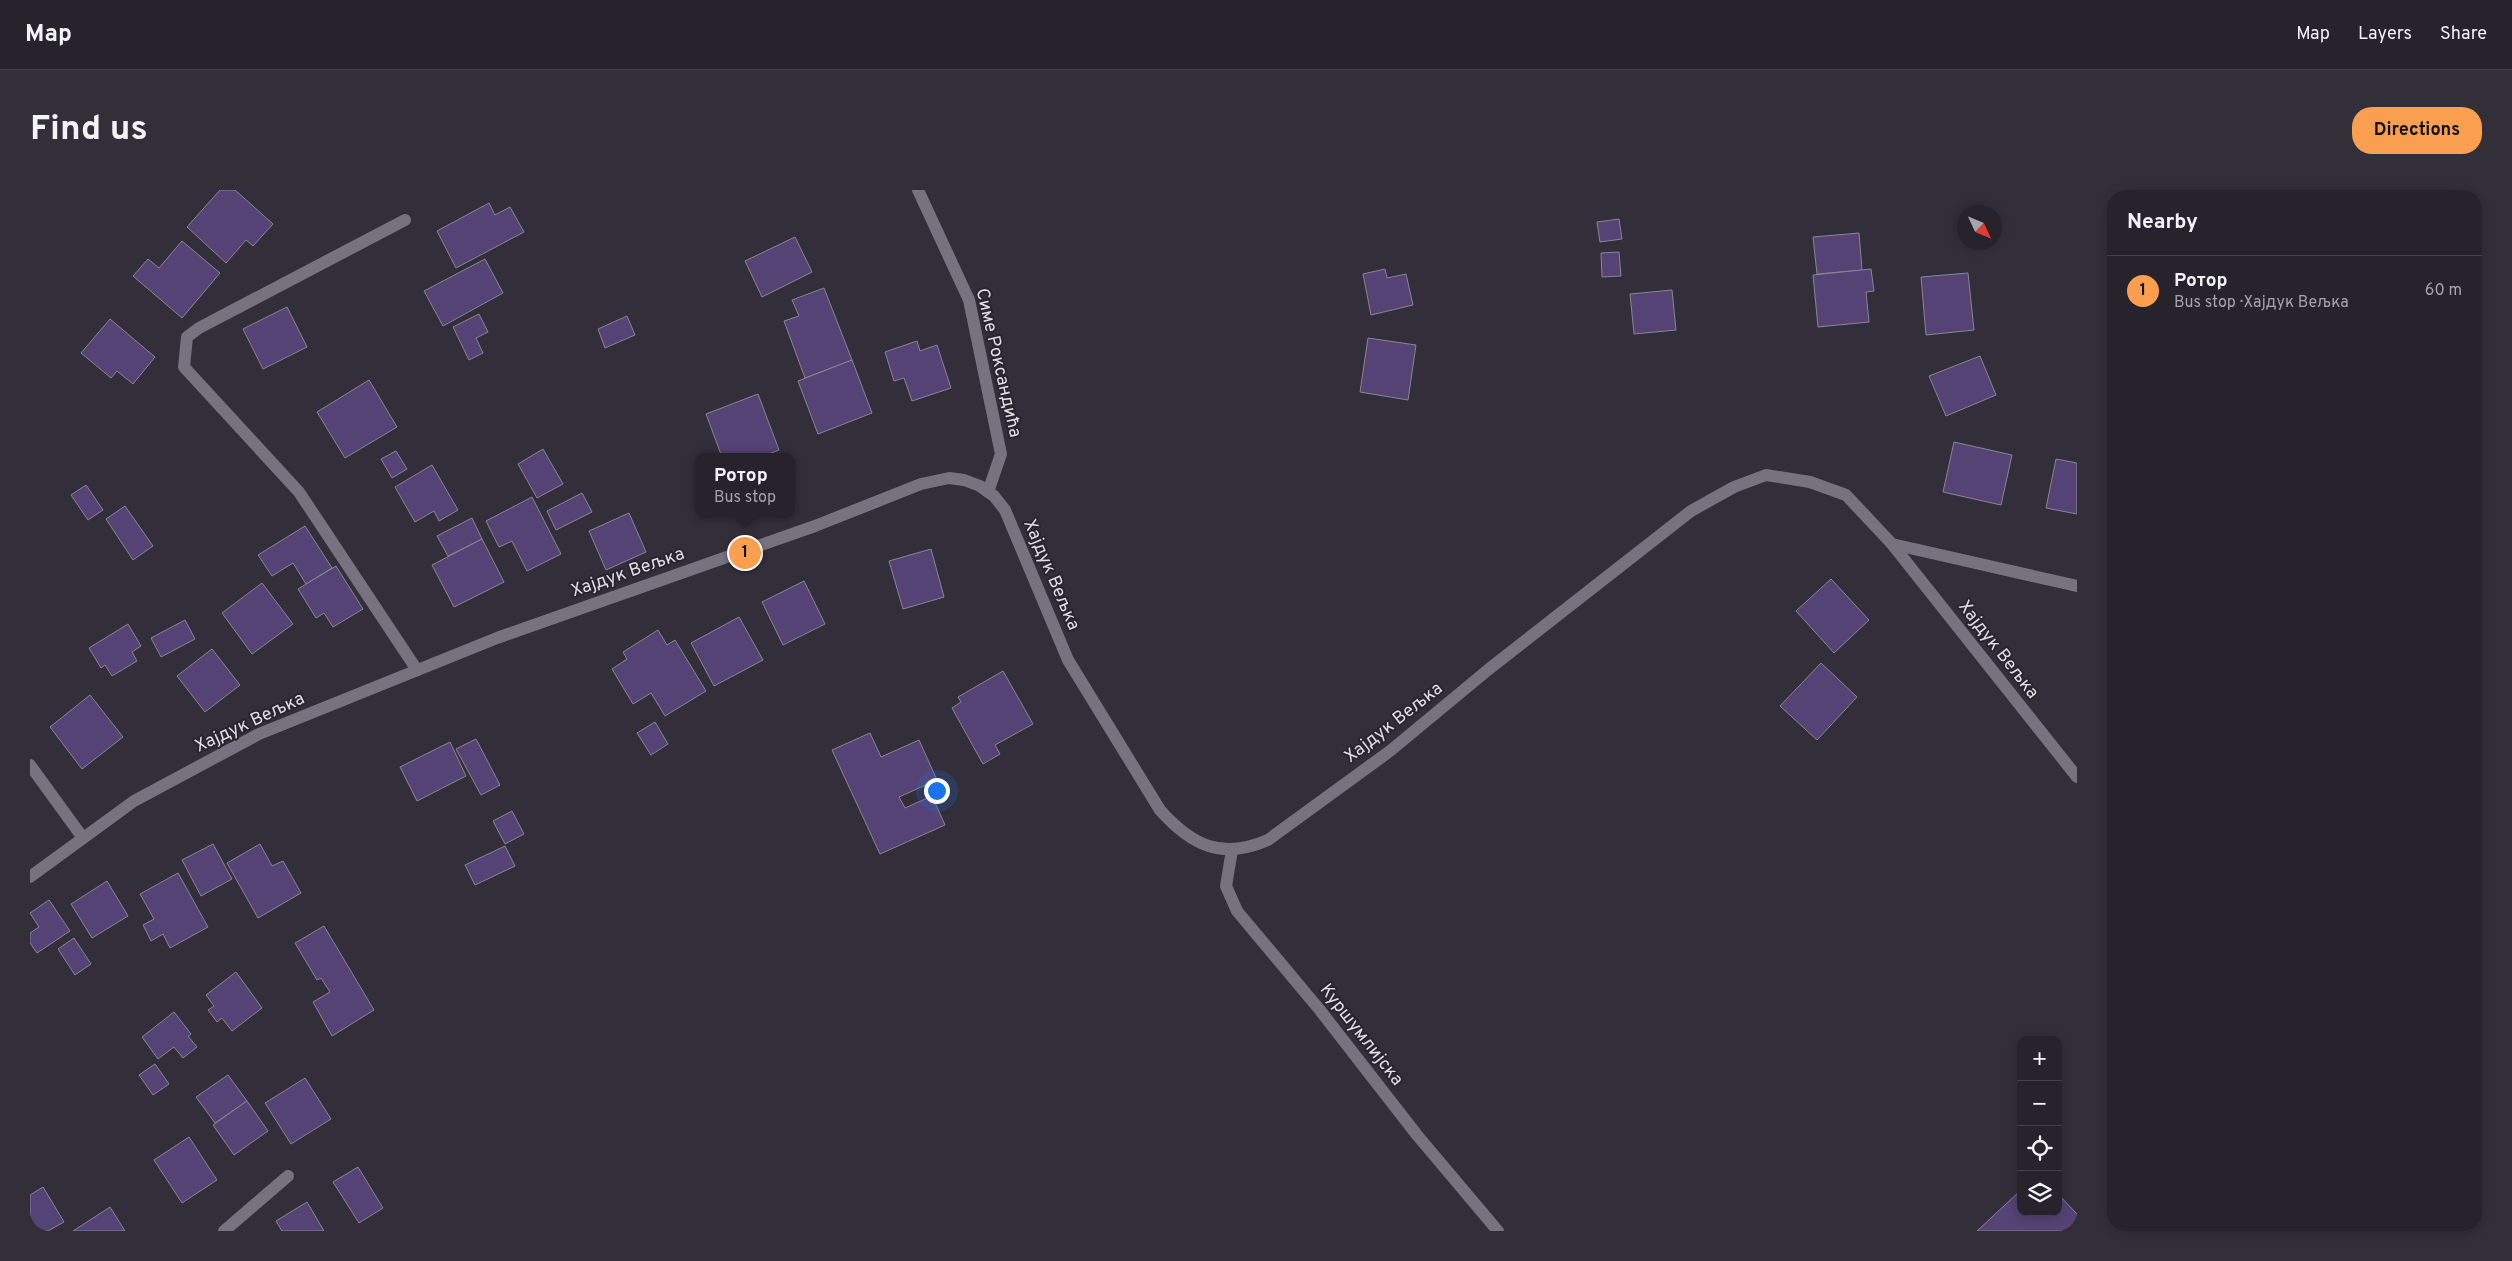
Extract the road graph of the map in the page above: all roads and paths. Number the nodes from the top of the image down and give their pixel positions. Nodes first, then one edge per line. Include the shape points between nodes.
1 (918, 190) edge
2 (405, 220) dead end
3 (988, 492) junction
4 (1892, 544) junction
5 (2077, 586) edge
6 (417, 670) junction
7 (30, 765) edge
8 (2077, 777) edge
9 (83, 838) junction
10 (1232, 850) junction
11 (30, 878) edge
12 (288, 1176) dead end
13 (224, 1231) edge
14 (1498, 1231) edge

1 - 3 street, Симе Роксандића via 969,300 1001,454
2 - 6 street via 200,328 187,337 184,367 299,492
3 - 6 street, Хајдук Вељка via 964,480 949,478 921,484 815,526 497,638
3 - 10 street, Хајдук Вељка via 1005,510 1068,660 1160,810 1196,842
4 - 5 street
4 - 8 street, Хајдук Вељка
4 - 10 street, Хајдук Вељка via 1846,495 1766,475 1734,487 1691,511 1390,751 1268,840
6 - 9 street, Хајдук Вељка via 259,734 134,801
7 - 9 street
9 - 11 street, Хајдук Вељка
10 - 14 street, Куршумлијска via 1226,886 1237,911
12 - 13 street

